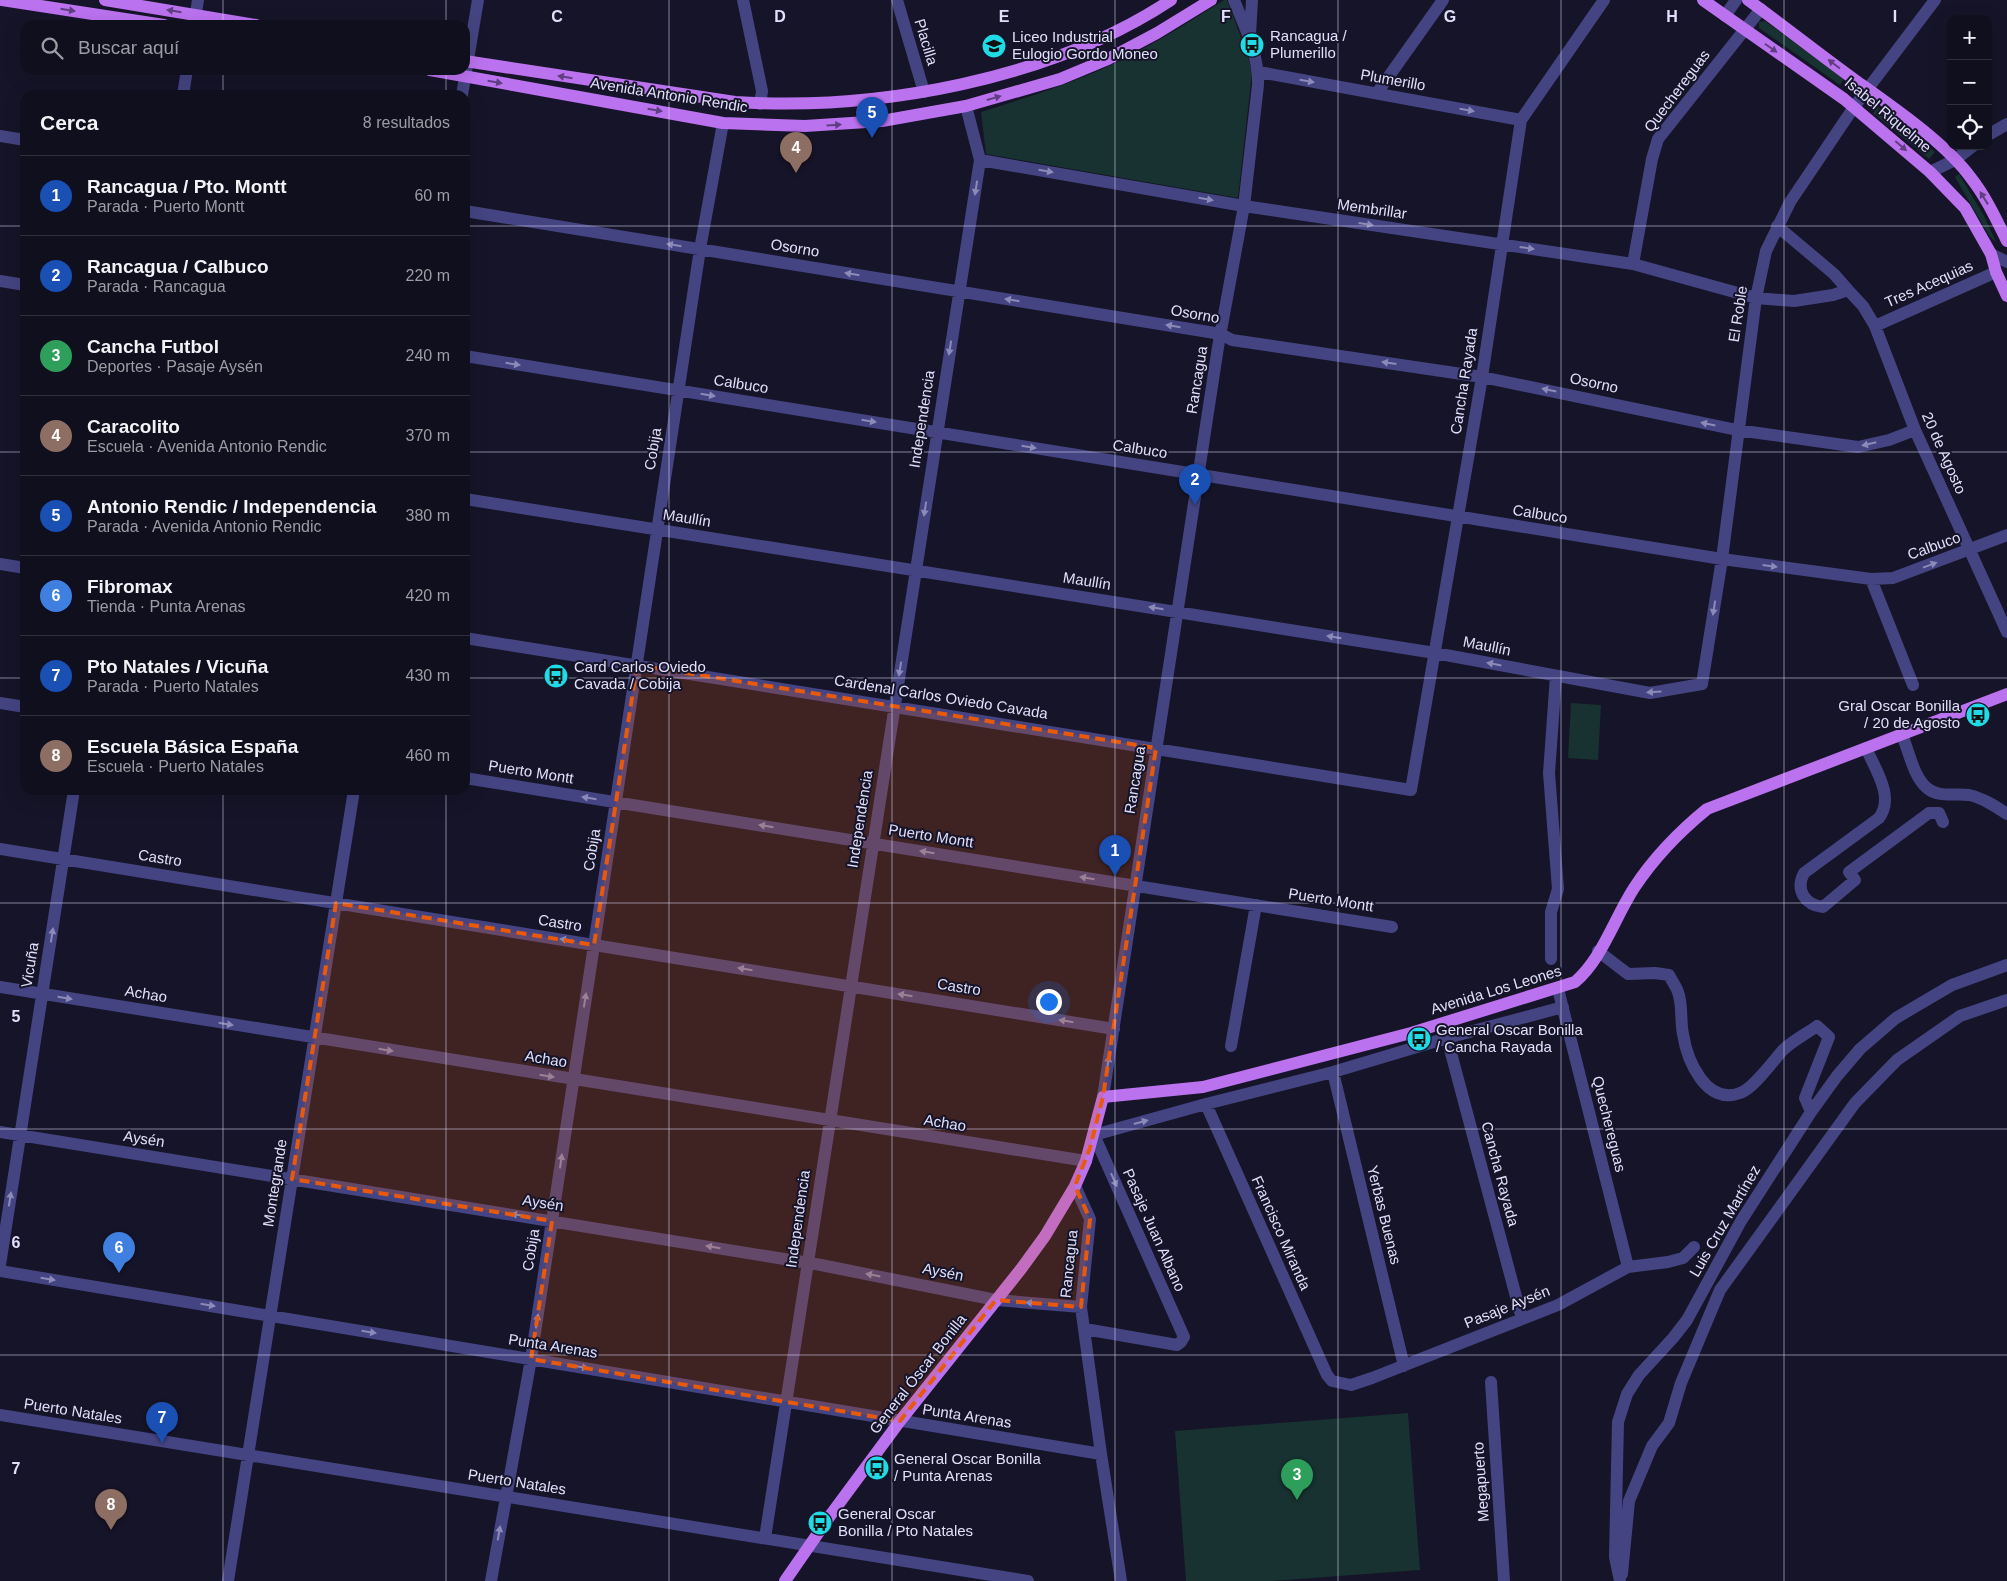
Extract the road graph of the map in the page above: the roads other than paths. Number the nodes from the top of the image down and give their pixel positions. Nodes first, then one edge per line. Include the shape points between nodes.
1 (2, 0) edge
2 (105, 0) edge
3 (198, 0) edge
4 (478, 0) edge
5 (743, 0) edge
6 (896, 0) edge
7 (1171, 0) edge
8 (1211, 0) edge
9 (1234, 0) edge
10 (1252, 0) edge
11 (1443, 0) edge
12 (1604, 0) edge
13 (1703, 0) edge
14 (1736, 0) edge
15 (1748, 0) edge
16 (1936, 0) edge
17 (1761, 9) junction
18 (1725, 16) junction
19 (132, 20) edge
20 (195, 20) edge
21 (1745, 30) junction
22 (1250, 39) junction
23 (470, 41) edge
24 (470, 63) edge
25 (1259, 72) junction
26 (186, 75) edge
27 (459, 75) edge
28 (465, 76) junction
29 (1869, 89) junction
30 (184, 90) edge
31 (463, 90) edge
32 (924, 92) junction
33 (1377, 93) junction
34 (760, 104) junction
35 (966, 106) junction
36 (1854, 107) junction
37 (2007, 116) edge
38 (1521, 120) junction
39 (723, 123) junction
40 (1998, 129) edge
41 (0, 136) edge
42 (20, 139) edge
43 (1968, 150) edge
44 (980, 160) junction
45 (1954, 160) junction
46 (1930, 172) junction
47 (1244, 206) junction
48 (470, 212) edge
49 (1776, 226) junction
50 (2007, 241) edge
51 (1502, 244) junction
52 (700, 249) junction
53 (1991, 254) junction
54 (2007, 262) edge
55 (1633, 264) junction
56 (1996, 272) junction
57 (0, 281) edge
58 (20, 284) edge
59 (1848, 290) junction
60 (958, 291) junction
61 (2007, 296) edge
62 (1756, 298) junction
63 (1875, 326) junction
64 (1221, 334) junction
65 (470, 357) edge
66 (1482, 377) junction
67 (679, 390) junction
68 (1737, 430) junction
69 (1915, 430) junction
70 (937, 432) junction
71 (1198, 475) junction
72 (470, 500) edge
73 (1458, 517) junction
74 (658, 530) junction
75 (2007, 535) edge
76 (1971, 550) junction
77 (1722, 560) junction
78 (0, 564) edge
79 (20, 567) edge
80 (915, 570) junction
81 (1871, 579) junction
82 (1177, 612) junction
83 (2007, 632) edge
84 (470, 639) edge
85 (1435, 653) junction
86 (637, 665) junction
87 (1556, 676) junction
88 (1702, 684) joint
89 (1913, 685) dead end
90 (2007, 694) edge
91 (0, 703) edge
92 (20, 706) edge
93 (894, 706) junction
94 (1902, 735) junction
95 (1156, 748) junction
96 (1866, 748) junction
97 (470, 779) edge
98 (1411, 790) joint
99 (73, 795) edge
100 (353, 795) edge
101 (616, 802) junction
102 (2007, 814) edge
103 (1943, 822) dead end
104 (873, 843) junction
105 (0, 849) edge
106 (64, 859) junction
107 (1136, 885) junction
108 (336, 903) junction
109 (1256, 905) junction
110 (1392, 926) dead end
111 (594, 945) junction
112 (1598, 951) junction
113 (1551, 959) dead end
114 (2007, 965) edge
115 (850, 986) junction
116 (0, 987) edge
117 (1558, 989) junction
118 (42, 994) junction
119 (2007, 1000) edge
120 (1563, 1008) junction
121 (1114, 1029) junction
122 (314, 1038) junction
123 (1447, 1038) junction
124 (1232, 1046) dead end
125 (1332, 1072) junction
126 (573, 1080) junction
127 (1103, 1097) junction
128 (1206, 1104) junction
129 (1811, 1112) junction
130 (829, 1121) junction
131 (0, 1132) edge
132 (20, 1135) junction
133 (1094, 1135) junction
134 (1086, 1162) junction
135 (292, 1179) junction
136 (1075, 1186) junction
137 (552, 1221) junction
138 (1694, 1246) dead end
139 (808, 1262) junction
140 (0, 1265) edge
141 (1628, 1267) junction
142 (0, 1271) edge
143 (996, 1300) junction
144 (1081, 1307) junction
145 (271, 1316) junction
146 (1522, 1319) junction
147 (1085, 1329) junction
148 (531, 1359) junction
149 (1404, 1366) junction
150 (1327, 1375) joint
151 (1491, 1382) dead end
152 (786, 1402) junction
153 (0, 1415) edge
154 (900, 1422) junction
155 (1101, 1454) junction
156 (249, 1455) junction
157 (506, 1496) junction
158 (765, 1538) junction
159 (809, 1545) junction
160 (228, 1581) edge
161 (491, 1581) edge
162 (785, 1581) edge
163 (1028, 1581) edge
164 (1121, 1581) edge
165 (1504, 1581) edge
166 (1621, 1581) edge

1 -> 19 main road
20 -> 2 main road
3 - 20 street
4 - 23 street
5 - 34 street via 762,91
6 - 32 street, Placilla
7 - 32 main road, Avenida Antonio Rendic via 1147,15 1053,58 966,84
35 -> 8 main road, Avenida Antonio Rendic via 1060,79 1157,33
9 - 22 street, Rancagua
10 - 22 street, Rancagua
11 - 33 street
12 - 38 street, Cancha Rayada
13 - 18 main road, Isabel Riquelme
14 - 18 street
15 - 17 main road, Isabel Riquelme
16 - 29 street, El Roble
17 - 21 street, Quechereguas
29 -> 17 main road, Isabel Riquelme
18 - 21 main road, Isabel Riquelme
21 -> 36 main road, Isabel Riquelme
21 - 55 street, Quechereguas via 1658,139
22 - 25 street, Rancagua
34 -> 24 main road, Avenida Antonio Rendic
25 -> 33 street, Plumerillo
25 - 47 street, Rancagua
26 - 30 street
27 - 28 main road, Avenida Antonio Rendic
28 - 31 street
28 -> 39 main road, Avenida Antonio Rendic
29 - 36 street, El Roble
29 - 45 main road, Isabel Riquelme via 1936,141
32 - 34 main road, Avenida Antonio Rendic via 846,101
33 -> 38 street, Plumerillo
39 -> 35 main road, Avenida Antonio Rendic via 847,124 917,116
35 - 44 street, Independencia
36 -> 46 main road, Isabel Riquelme
36 - 49 street, El Roble
37 - 40 street
38 - 51 street, Cancha Rayada
39 - 52 street, Cobija
41 - 42 street
43 - 45 street
44 -> 47 street, Membrillar
44 -> 60 street, Independencia
45 - 46 street
50 -> 45 main road, Isabel Riquelme via 1971,177
46 - 53 main road, Isabel Riquelme via 1965,208
47 -> 51 street, Membrillar
47 - 64 street, Rancagua
52 -> 48 street, Osorno
49 - 59 street, 20 de Agosto via 1834,274
49 - 62 street, El Roble via 1766,251
51 -> 55 street, Membrillar
51 - 66 street, Cancha Rayada
60 -> 52 street, Osorno
52 - 67 street, Cobija
53 - 54 street
53 - 56 main road, Isabel Riquelme
55 - 62 street, Membrillar
56 - 61 main road, Isabel Riquelme
56 - 63 street, Tres Acequias
57 - 58 street
59 - 62 street via 1794,301
59 - 63 street, 20 de Agosto
64 -> 60 street, Osorno
60 -> 70 street, Independencia
62 - 68 street, El Roble
63 - 69 street, 20 de Agosto
66 -> 64 street, Osorno via 1232,340
64 - 71 street, Rancagua
65 -> 67 street, Calbuco
68 -> 66 street, Osorno
66 - 73 street, Cancha Rayada
67 -> 70 street, Calbuco
67 - 74 street, Cobija
69 -> 68 street, Osorno via 1858,447
68 - 77 street, El Roble
69 - 76 street, 20 de Agosto
70 -> 71 street, Calbuco
70 -> 80 street, Independencia
71 - 73 street, Calbuco
71 - 82 street, Rancagua
72 - 74 street, Maullín
73 - 77 street, Calbuco
73 - 85 street, Cancha Rayada
74 - 80 street, Maullín
74 - 86 street, Cobija
75 - 76 street, Calbuco
81 -> 76 street, Calbuco via 1893,578
76 - 83 street, 20 de Agosto
77 -> 81 street, Calbuco
77 -> 88 street, El Roble
78 - 79 street
82 -> 80 street, Maullín
80 -> 93 street, Independencia
81 - 89 street
85 -> 82 street, Maullín
82 - 95 street, Rancagua
84 - 86 street, Cardenal Carlos Oviedo Cavada
87 -> 85 street, Maullín
85 - 98 street, Cancha Rayada
86 - 93 street, Cardenal Carlos Oviedo Cavada
86 - 101 street, Cobija
88 -> 87 street, Maullín via 1650,693
87 - 113 street via 1549,773 1558,889 1552,912
90 - 94 main road, Avenida Los Leones
91 - 92 street
93 - 95 street, Cardenal Carlos Oviedo Cavada
93 - 104 street, Independencia
94 - 96 main road, Avenida Los Leones
94 - 102 street via 1918,776 1928,789 1943,795 1968,795 1982,799
95 - 98 street, Cardenal Carlos Oviedo Cavada
95 - 107 street, Rancagua
96 - 103 street via 1885,793 1885,810 1879,818 1804,873 1800,888 1802,896 1810,904 1823,906 1855,880 1849,872 1929,813 1938,813
96 - 112 main road, Avenida Los Leones via 1707,809 1692,820 1634,887
101 -> 97 street, Puerto Montt
99 - 106 street, Vicuña
100 - 108 street, Montegrande
104 -> 101 street, Puerto Montt
101 - 111 street, Cobija
107 -> 104 street, Puerto Montt
104 - 115 street, Independencia
105 - 106 street, Castro
106 - 108 street, Castro
118 -> 106 street, Vicuña
107 - 109 street, Puerto Montt
107 - 121 street, Rancagua
111 -> 108 street, Castro
108 - 122 street, Montegrande
109 - 110 street, Puerto Montt
109 - 124 street
115 -> 111 street, Castro
126 -> 111 street, Cobija
112 - 117 main road, Avenida Los Leones via 1588,971
112 - 129 street via 1628,974 1669,976 1678,991 1682,1034 1696,1074 1707,1087 1722,1096 1741,1093 1784,1049 1817,1026 1829,1037 1804,1098
114 - 129 street, Luis Cruz Martínez via 1952,985 1896,1018 1860,1049
121 -> 115 street, Castro
115 - 130 street, Independencia
116 - 118 street, Achao
117 - 120 street, Quechereguas
117 - 127 main road, Avenida Los Leones via 1411,1033 1211,1085
118 -> 122 street, Achao
118 - 132 street, Vicuña
119 - 166 street via 1960,1016 1897,1060 1855,1103 1720,1290 1681,1383 1669,1423 1652,1446 1629,1501
120 - 123 street
120 - 141 street, Quechereguas
127 -> 121 street, Rancagua
122 -> 126 street, Achao
122 - 135 street, Montegrande
123 - 125 street
123 - 146 street, Cancha Rayada
125 - 128 street
125 - 149 street, Yerbas Buenas
126 - 130 street, Achao
137 -> 126 street, Cobija
127 - 133 main road, Rancagua
133 -> 128 street
128 - 150 street, Francisco Miranda
129 - 166 street, Luis Cruz Martínez via 1740,1222 1687,1320 1639,1375 1627,1394 1618,1422 1614,1558
130 - 134 street, Achao
130 - 139 street, Independencia
131 - 132 street, Aysén
132 - 135 street, Aysén
140 -> 132 street, Vicuña
133 - 134 main road, Rancagua
133 -> 147 street, Pasaje Juan Albano via 1184,1337 1177,1345
134 - 136 main road, Rancagua
137 -> 135 street, Aysén
135 - 145 street, Montegrande
136 - 143 main road, General Óscar Bonilla via 1045,1236
136 - 144 street, Rancagua via 1090,1219
139 -> 137 street, Aysén
148 -> 137 street, Cobija
138 - 141 street, Pasaje Aysén via 1682,1258
143 -> 139 street, Aysén
139 - 152 street, Independencia
141 - 146 street, Pasaje Aysén via 1558,1305
142 -> 145 street, Punta Arenas
144 -> 143 street, Aysén
143 - 154 main road, General Óscar Bonilla
144 - 147 street, Rancagua
145 -> 148 street, Punta Arenas
145 - 156 street, Montegrande
146 - 149 street, Pasaje Aysén
147 - 155 street, Rancagua
148 -> 152 street, Punta Arenas
148 - 157 street, Cobija
149 - 150 street, Pasaje Aysén via 1351,1385 1332,1381
151 - 165 street, Megapuerto
152 - 154 street, Punta Arenas
152 - 158 street, Independencia
153 - 156 street, Puerto Natales
154 - 155 street, Punta Arenas
154 - 159 main road, General Óscar Bonilla
155 - 164 street, Rancagua
156 - 157 street, Puerto Natales
156 - 160 street, Montegrande
157 - 158 street, Puerto Natales
161 -> 157 street, Cobija
158 - 159 street, Puerto Natales
159 - 162 main road, General Óscar Bonilla
159 - 163 street, Puerto Natales

